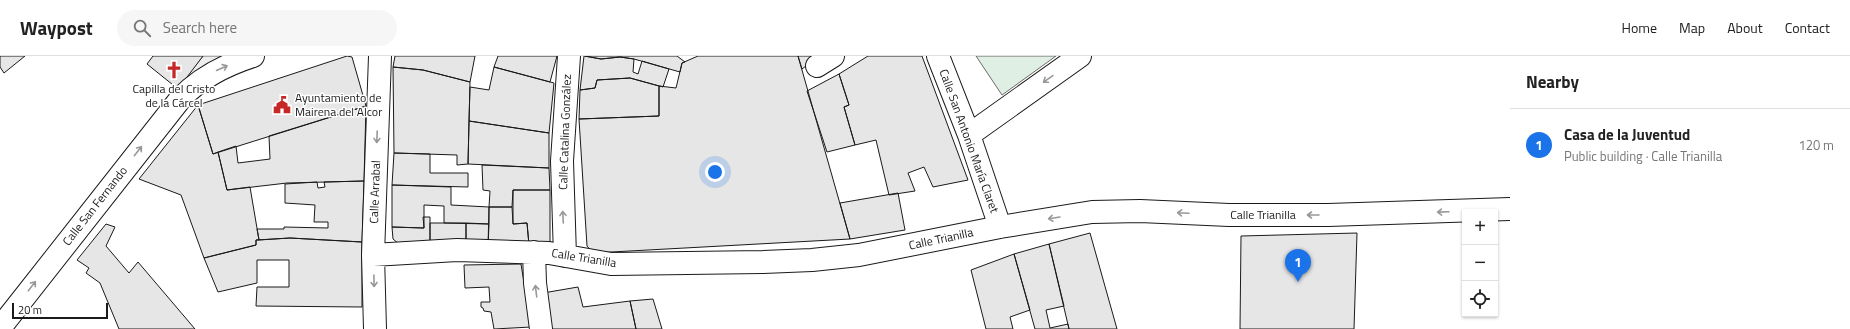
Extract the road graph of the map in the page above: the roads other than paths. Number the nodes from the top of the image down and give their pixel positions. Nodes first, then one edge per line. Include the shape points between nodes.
1 (253, 56) edge
2 (380, 56) edge
3 (569, 56) edge
4 (938, 56) edge
5 (1080, 56) edge
6 (969, 135) junction
7 (1510, 209) edge
8 (1000, 227) junction
9 (534, 252) junction
10 (373, 255) junction
11 (565, 256) junction
12 (0, 328) edge
13 (375, 329) edge
14 (541, 329) edge

12 -> 1 street, Calle San Fernando via 193,85 211,73
2 -> 10 street, Calle Arrabal
11 -> 3 street, Calle Catalina González via 562,161
4 - 6 street, Calle San Antonio María Claret
5 -> 6 street
6 - 8 street, Calle San Antonio María Claret
7 -> 8 street, Calle Trianilla via 1328,215 1092,212
8 - 11 street, Calle Trianilla via 901,248 812,260 611,264
9 - 10 street, Calle Trianilla via 457,250
9 - 11 street, Calle Trianilla
14 -> 9 street
10 -> 13 street, Calle Arrabal

